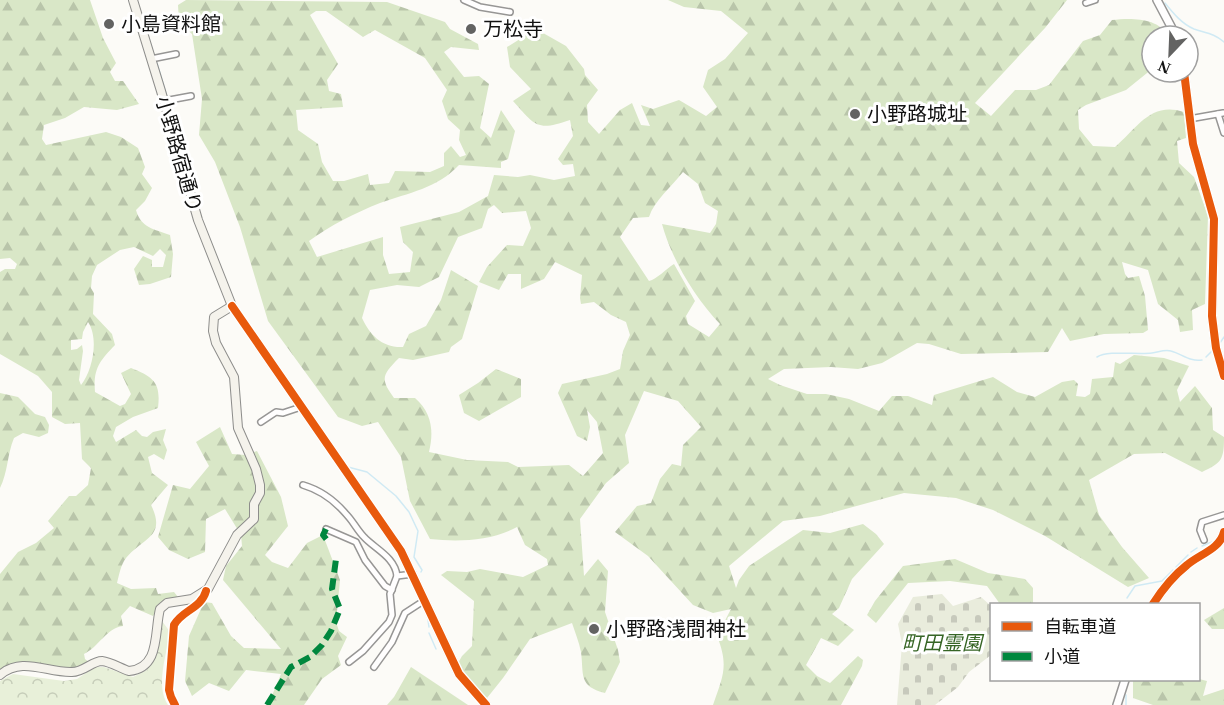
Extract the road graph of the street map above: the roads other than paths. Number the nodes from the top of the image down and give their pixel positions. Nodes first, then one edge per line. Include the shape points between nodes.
1 (464, 0) edge
2 (1095, 0) edge
3 (1157, 0) edge
4 (136, 1) edge
5 (1086, 3) dead end
6 (510, 12) dead end
7 (1170, 24) edge
8 (176, 54) dead end
9 (151, 59) junction
10 (1185, 84) edge
11 (191, 96) dead end
12 (164, 101) junction
13 (1220, 114) edge
14 (1189, 119) junction
15 (1224, 133) edge
16 (232, 306) junction
17 (1224, 376) edge
18 (301, 406) junction
19 (261, 422) dead end
20 (303, 485) dead end
21 (1224, 515) edge
22 (326, 529) dead end
23 (1204, 536) dead end
24 (1224, 536) edge
25 (413, 574) junction
26 (397, 576) junction
27 (392, 590) junction
28 (206, 591) junction
29 (425, 600) junction
30 (1154, 603) edge
31 (349, 663) dead end
32 (374, 667) dead end
33 (0, 675) edge
34 (1125, 681) edge
35 (175, 705) edge
36 (486, 705) edge
37 (1117, 705) edge

1 - 6 street
2 - 5 street
3 - 7 street
4 - 9 main road, 小野路宿通り
8 - 9 street
9 - 12 main road, 小野路宿通り
10 - 14 street
11 - 12 street
12 - 16 main road, 小野路宿通り via 198,220
13 - 14 street
13 - 15 street
14 - 17 street via 1196,159 1217,219 1212,316
16 - 18 street
16 - 28 main road via 214,316 213,331 217,348 233,374 238,428 261,488 254,504 255,517 237,535
18 - 19 street via 276,412
18 - 25 street
20 - 26 street via 326,496 346,513 364,538 385,554
21 - 23 street via 1202,522
22 - 27 street via 356,542 365,560
24 - 30 street via 1178,573
25 - 26 street
25 - 29 street
26 - 27 street
27 - 31 street via 389,622
28 - 33 main road via 161,607 153,652 137,669 129,671 99,661 80,672 27,665
28 - 35 street via 198,605 174,625 169,690
29 - 32 street via 405,613 392,642
29 - 36 street via 459,675
34 - 37 street

